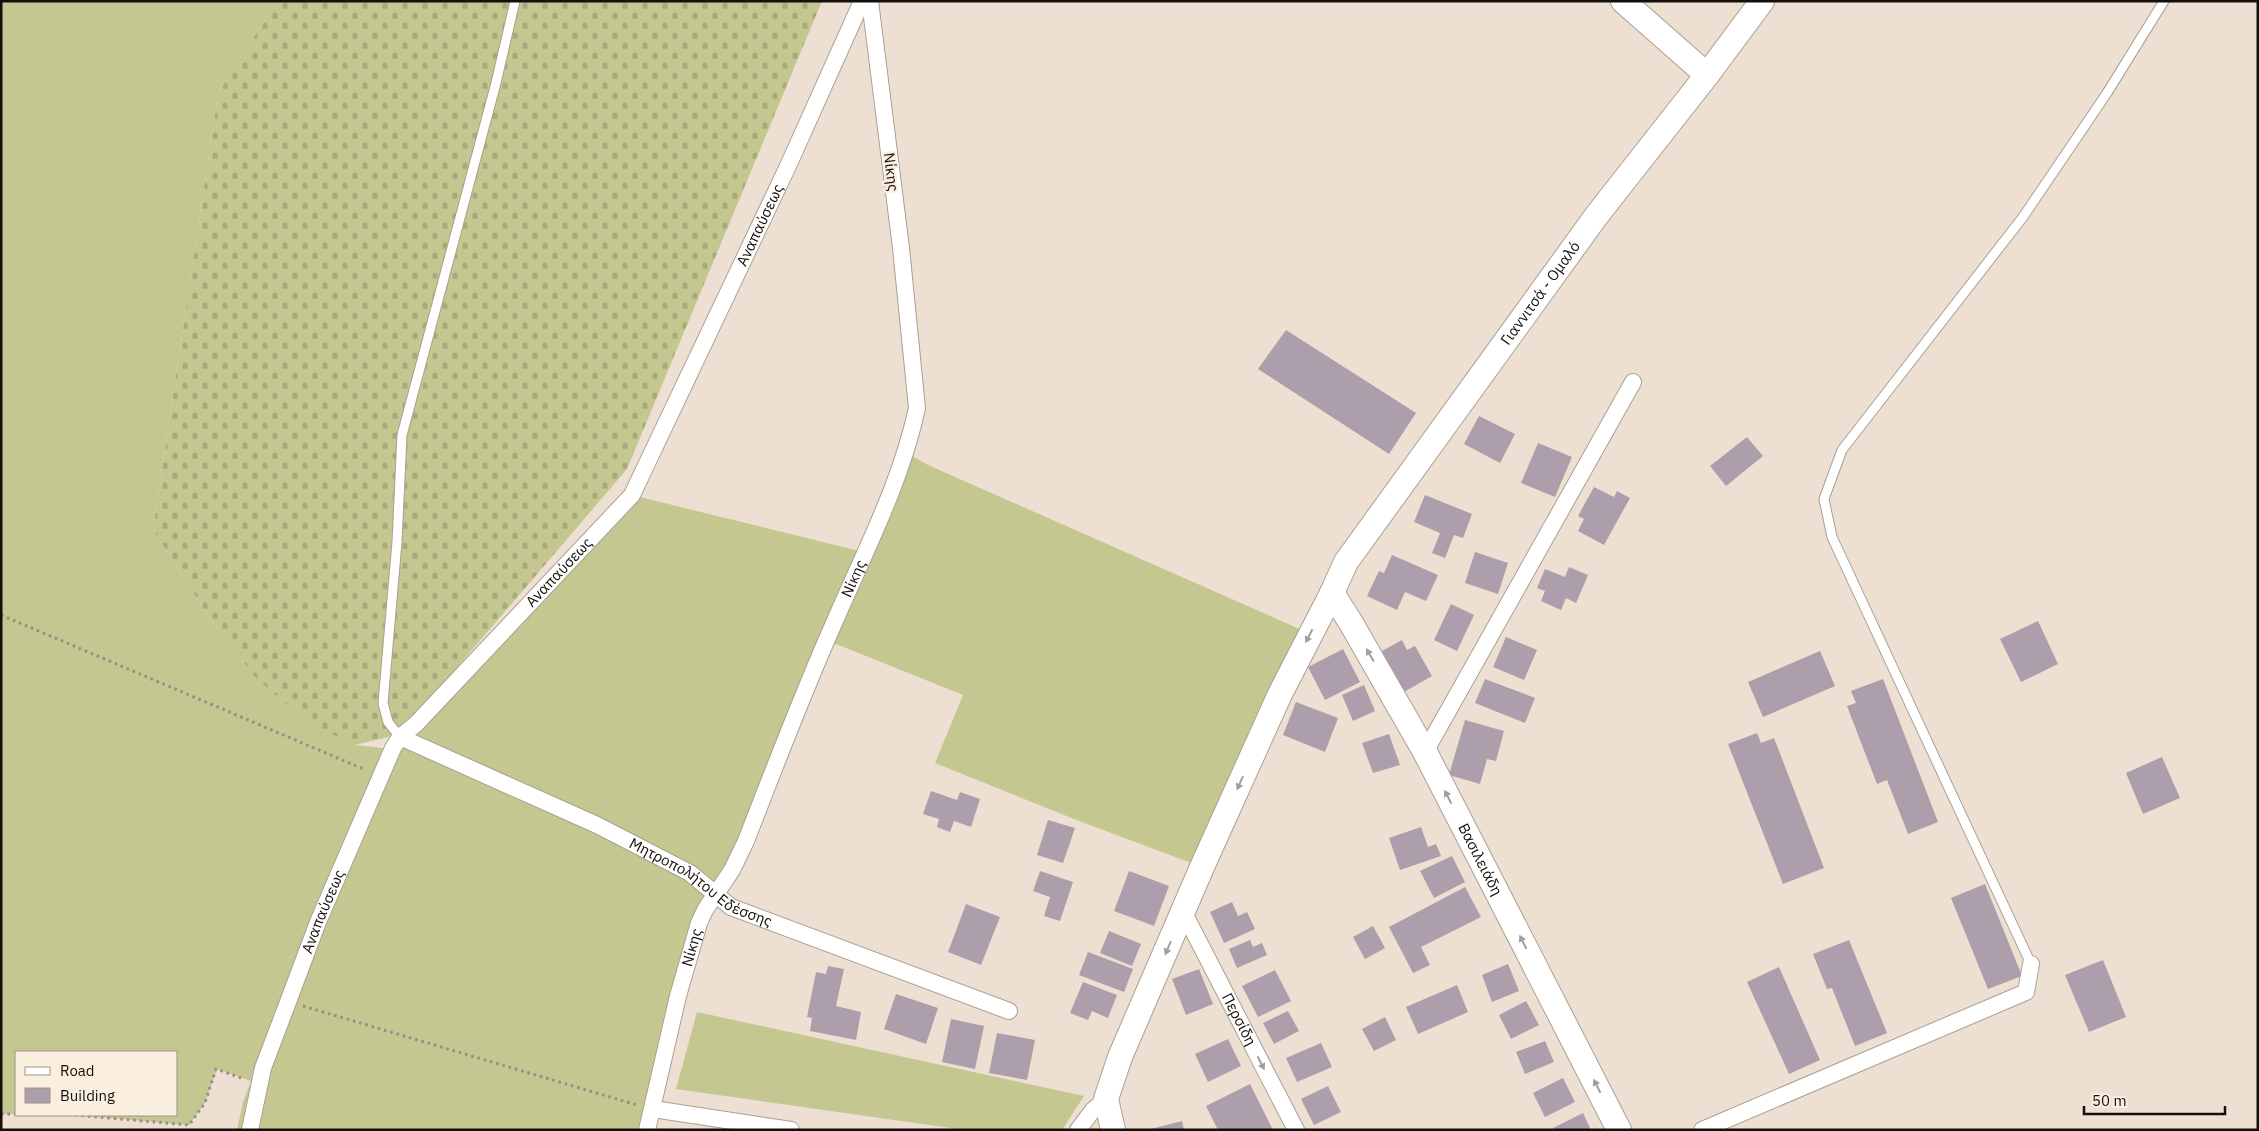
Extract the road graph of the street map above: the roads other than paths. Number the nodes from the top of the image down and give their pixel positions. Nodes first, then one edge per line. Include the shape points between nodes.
1 (515, 1) edge
2 (862, 1) edge
3 (870, 1) edge
4 (1623, 1) edge
5 (1762, 1) edge
6 (2164, 1) edge
7 (1707, 76) junction
8 (1632, 382) dead end
9 (1332, 593) junction
10 (400, 737) junction
11 (1425, 752) junction
12 (715, 895) junction
13 (1184, 910) junction
14 (2031, 964) joint
15 (1009, 1011) dead end
16 (1106, 1098) junction
17 (652, 1109) junction
18 (250, 1130) edge
19 (647, 1130) edge
20 (790, 1130) edge
21 (1078, 1130) edge
22 (1113, 1130) edge
23 (1296, 1130) edge
24 (1619, 1130) edge
25 (1702, 1130) edge

1 - 10 lane via 402,435 397,542 383,703 388,722
2 - 10 street, Αναπαύσεως via 784,175 632,495 416,724
3 - 12 street, Νίκης via 917,408 882,514 826,640 746,842
4 - 7 street
5 - 7 street, Γιαννιτσά - Ομαλό
6 - 14 lane via 2107,93 2023,217 1842,450 1824,499 1832,537
7 - 9 street, Γιαννιτσά - Ομαλό via 1597,215 1364,536 1341,570
8 - 11 street
11 -> 9 street, Βασιλειάδη
9 -> 13 street, Γιαννιτσά - Ομαλό via 1280,694
10 - 12 street, Μητροπολήτου Εδέσσης via 597,825 690,873
10 - 18 street, Αναπαύσεως via 318,922 259,1084
24 -> 11 street, Βασιλειάδη
12 - 15 street, Μητροπολήτου Εδέσσης via 731,907
12 - 17 street, Νίκης via 705,910 692,947
13 -> 16 street, Γιαννιτσά - Ομαλό via 1120,1057
13 -> 23 street, Περσίδη
14 - 25 street via 2026,992
16 - 21 street
16 - 22 street
17 - 19 street, Νίκης
17 - 20 street

